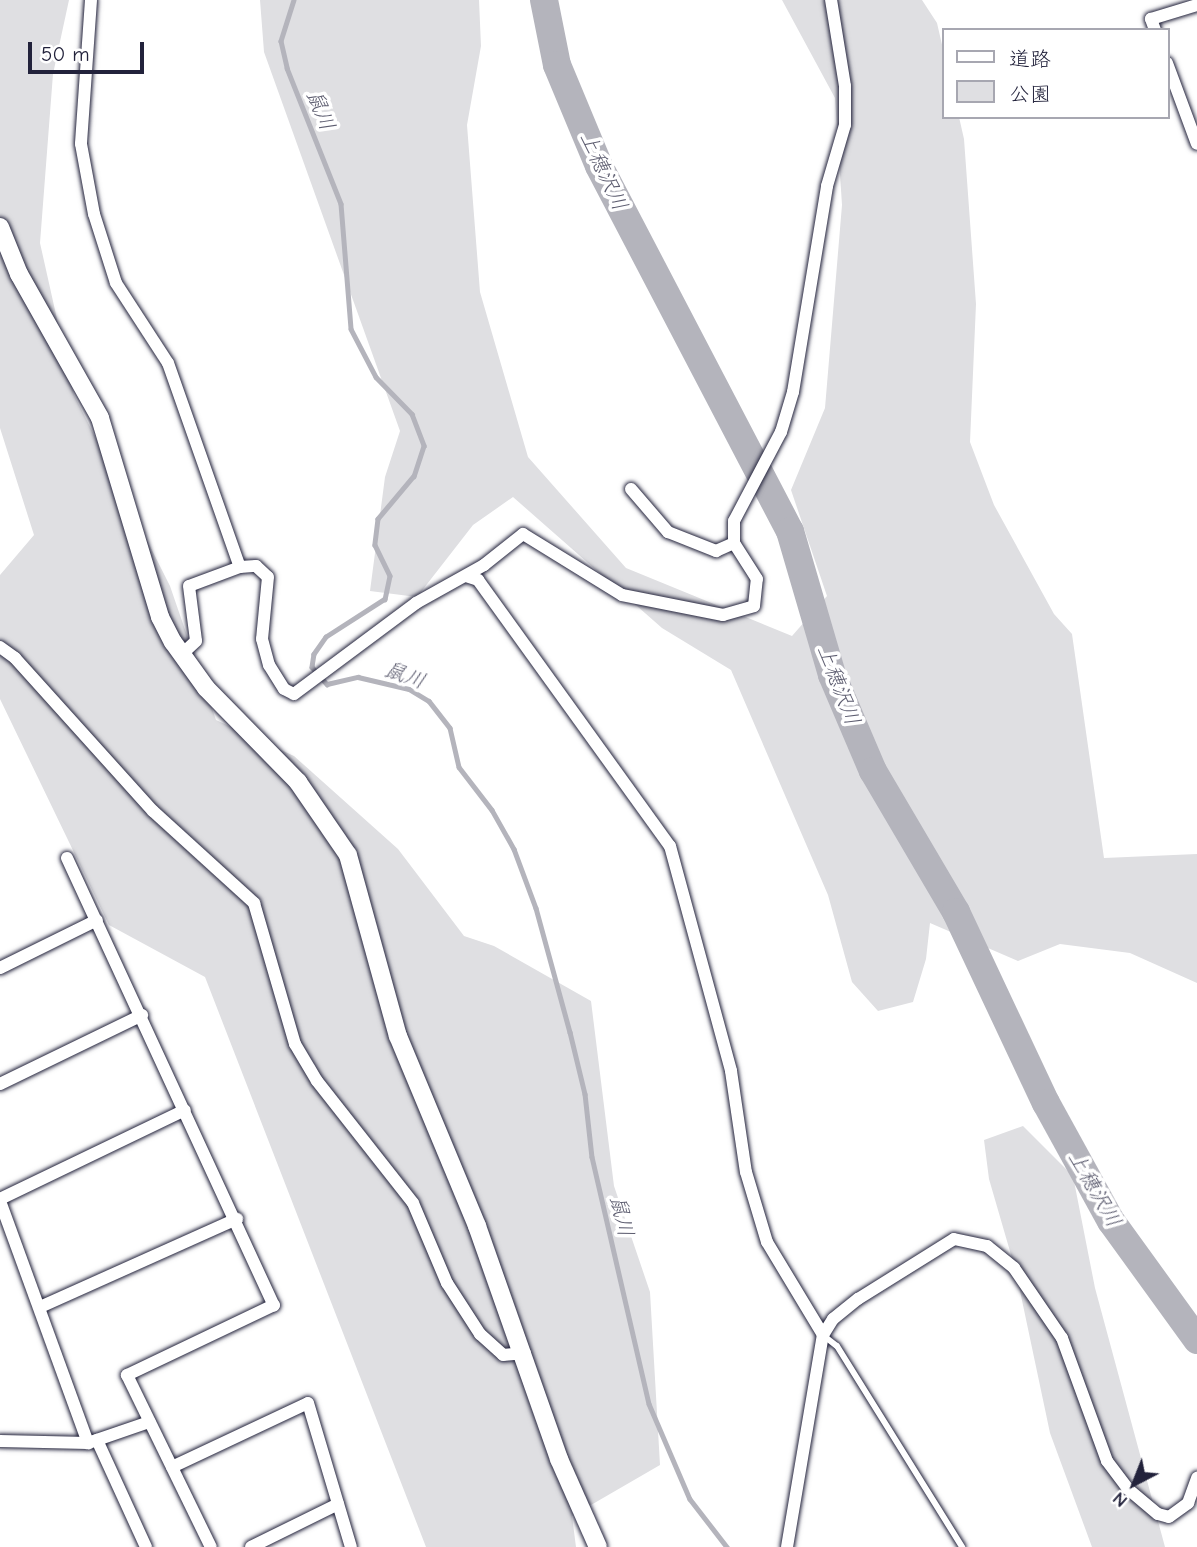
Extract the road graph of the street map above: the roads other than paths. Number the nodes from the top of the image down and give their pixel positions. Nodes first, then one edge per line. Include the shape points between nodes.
1 (91, 0) edge
2 (831, 0) edge
3 (1197, 5) edge
4 (1154, 28) edge
5 (1169, 68) edge
6 (1197, 144) edge
7 (0, 227) edge
8 (631, 489) dead end
9 (734, 543) junction
10 (240, 567) junction
11 (466, 576) junction
12 (0, 647) edge
13 (181, 655) junction
14 (67, 858) dead end
15 (97, 920) junction
16 (0, 968) edge
17 (142, 1016) junction
18 (0, 1084) edge
19 (185, 1110) junction
20 (0, 1200) edge
21 (237, 1219) junction
22 (40, 1307) junction
23 (823, 1335) junction
24 (525, 1353) junction
25 (149, 1422) junction
26 (0, 1441) edge
27 (93, 1442) junction
28 (172, 1467) junction
29 (1197, 1478) edge
30 (338, 1504) junction
31 (146, 1547) edge
32 (211, 1547) edge
33 (251, 1547) edge
34 (351, 1547) edge
35 (597, 1547) edge
36 (787, 1547) edge
37 (961, 1547) edge

1 - 10 street via 81,144 94,214 116,283 169,363
2 - 9 street via 845,86 845,125 827,186 793,392 782,432 734,521
3 - 4 street via 1151,19
5 - 6 street
7 - 13 street via 19,274 100,418 160,617
8 - 9 street via 668,532 716,551
9 - 11 street via 757,579 757,596 754,606 723,615 622,595 523,534
10 - 11 street via 256,566 268,577 262,639 269,665 284,689 294,694 416,603
10 - 13 street via 189,586 196,641
11 - 23 street via 478,580 670,846 731,1072 746,1172 767,1242
12 - 24 street via 153,811 254,903 295,1044 317,1081 412,1203 447,1283 480,1334 503,1355
13 - 24 street via 206,688 298,782 348,855 398,1036
14 - 15 street
15 - 16 street
15 - 17 street
17 - 18 street
17 - 19 street
19 - 20 street
19 - 21 street
20 - 22 street
21 - 22 street
21 - 25 street via 274,1305 127,1375
22 - 27 street
23 - 29 street via 833,1319 858,1299 954,1240 987,1246 1014,1268 1062,1338 1107,1461 1128,1489 1158,1514 1169,1517 1188,1503
23 - 36 street
23 - 37 lane via 837,1346
24 - 35 street via 559,1459
25 - 27 street
25 - 28 street
26 - 27 street
27 - 31 street
28 - 30 street via 308,1403
28 - 32 street
30 - 33 street
30 - 34 street

